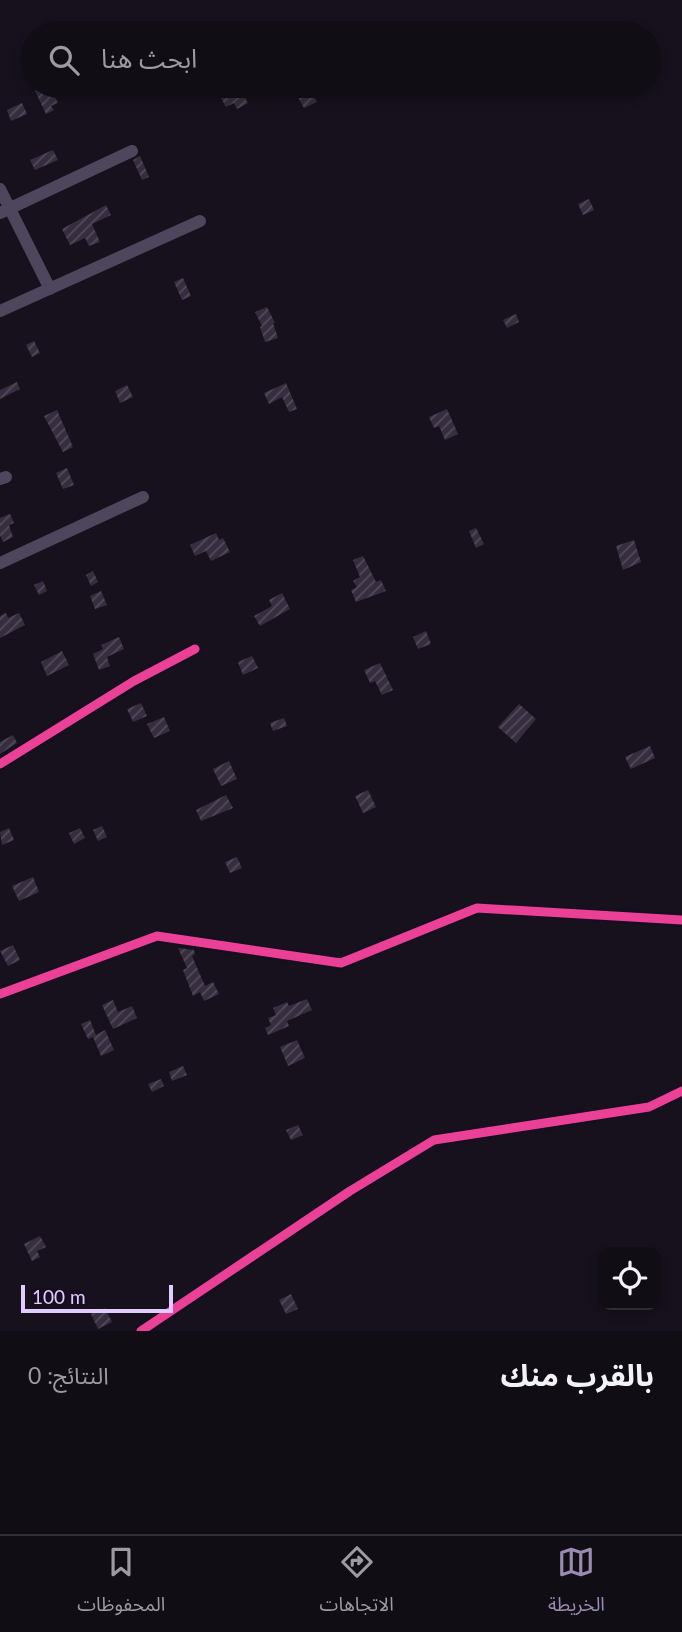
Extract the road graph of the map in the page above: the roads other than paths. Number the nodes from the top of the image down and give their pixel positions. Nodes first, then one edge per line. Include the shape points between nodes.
1 (132, 151) dead end
2 (0, 189) edge
3 (5, 211) edge
4 (200, 221) dead end
5 (50, 289) junction
6 (0, 311) edge
7 (143, 497) dead end
8 (0, 562) edge
9 (195, 649) dead end
10 (0, 764) edge
11 (682, 920) edge
12 (0, 994) edge
13 (682, 1091) edge
14 (141, 1331) edge

1 - 3 street
2 - 3 street
3 - 5 street
4 - 5 street
5 - 6 street
7 - 8 street
9 - 10 street
11 - 12 street via 477,908 341,963 157,936
13 - 14 street via 649,1107 434,1140 349,1191

